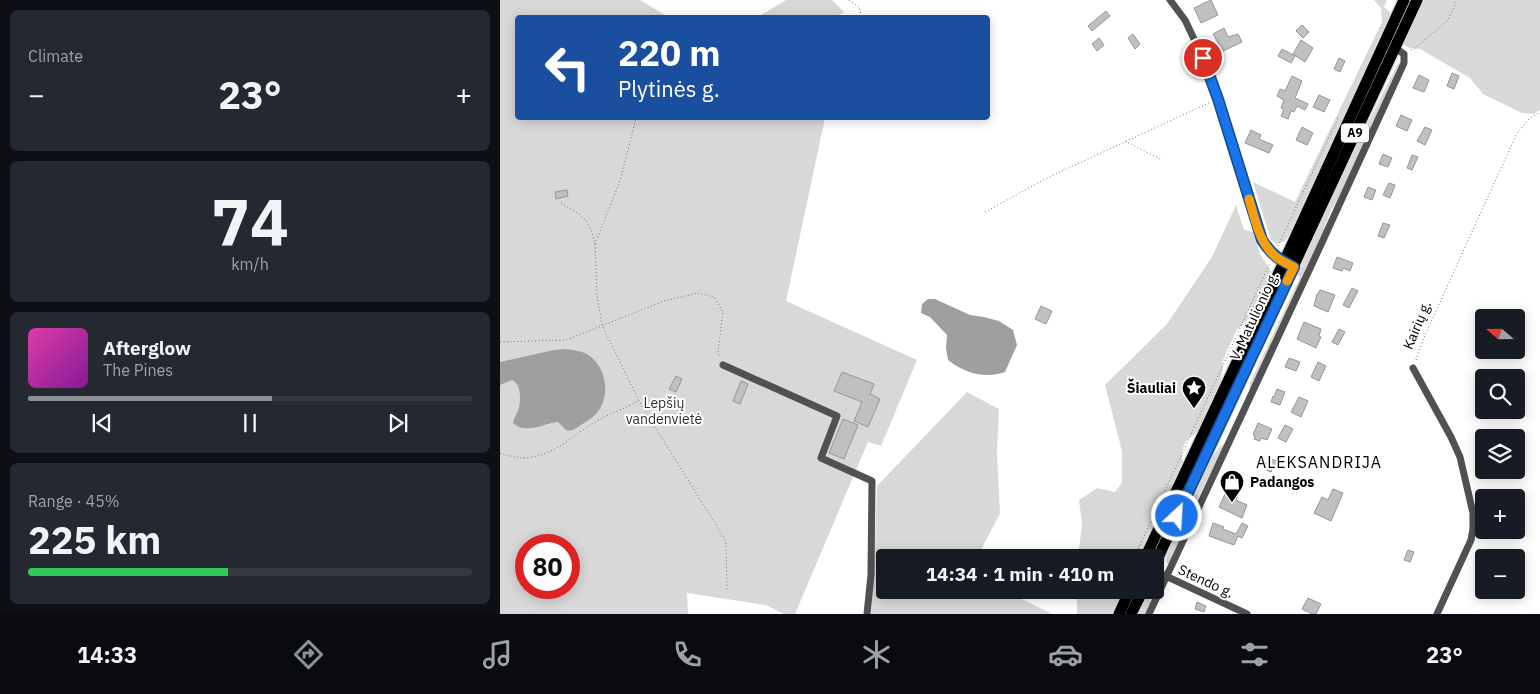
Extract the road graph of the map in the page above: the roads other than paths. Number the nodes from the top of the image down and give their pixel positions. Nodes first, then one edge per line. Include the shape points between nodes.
1 (1170, 0) edge
2 (1404, 0) edge
3 (1417, 0) edge
4 (1400, 51) junction
5 (1289, 264) junction
6 (723, 365) road end
7 (1413, 368) road end
8 (1149, 549) edge
9 (1162, 549) edge
10 (1166, 576) junction
11 (1126, 599) edge
12 (1139, 599) edge
13 (867, 614) edge
14 (1119, 614) edge
15 (1132, 614) edge
16 (1149, 614) edge
17 (1247, 614) edge
18 (1437, 614) edge

1 - 5 street via 1185,20 1218,99 1262,240 1274,255
2 - 5 highway, V. Matulionio g. / A9
3 - 4 highway, V. Matulionio g. / A9
4 - 5 highway, V. Matulionio g. / A9
4 - 10 street via 1404,63 1396,81
5 - 8 highway, V. Matulionio g. / A9
5 - 9 highway, V. Matulionio g. / A9
6 - 13 street via 836,416 820,458 872,481 871,575
7 - 18 street, Kairių g. via 1460,457 1472,513 1471,540
10 - 16 street
10 - 17 street, Stendo g.
11 - 14 highway
12 - 15 highway

